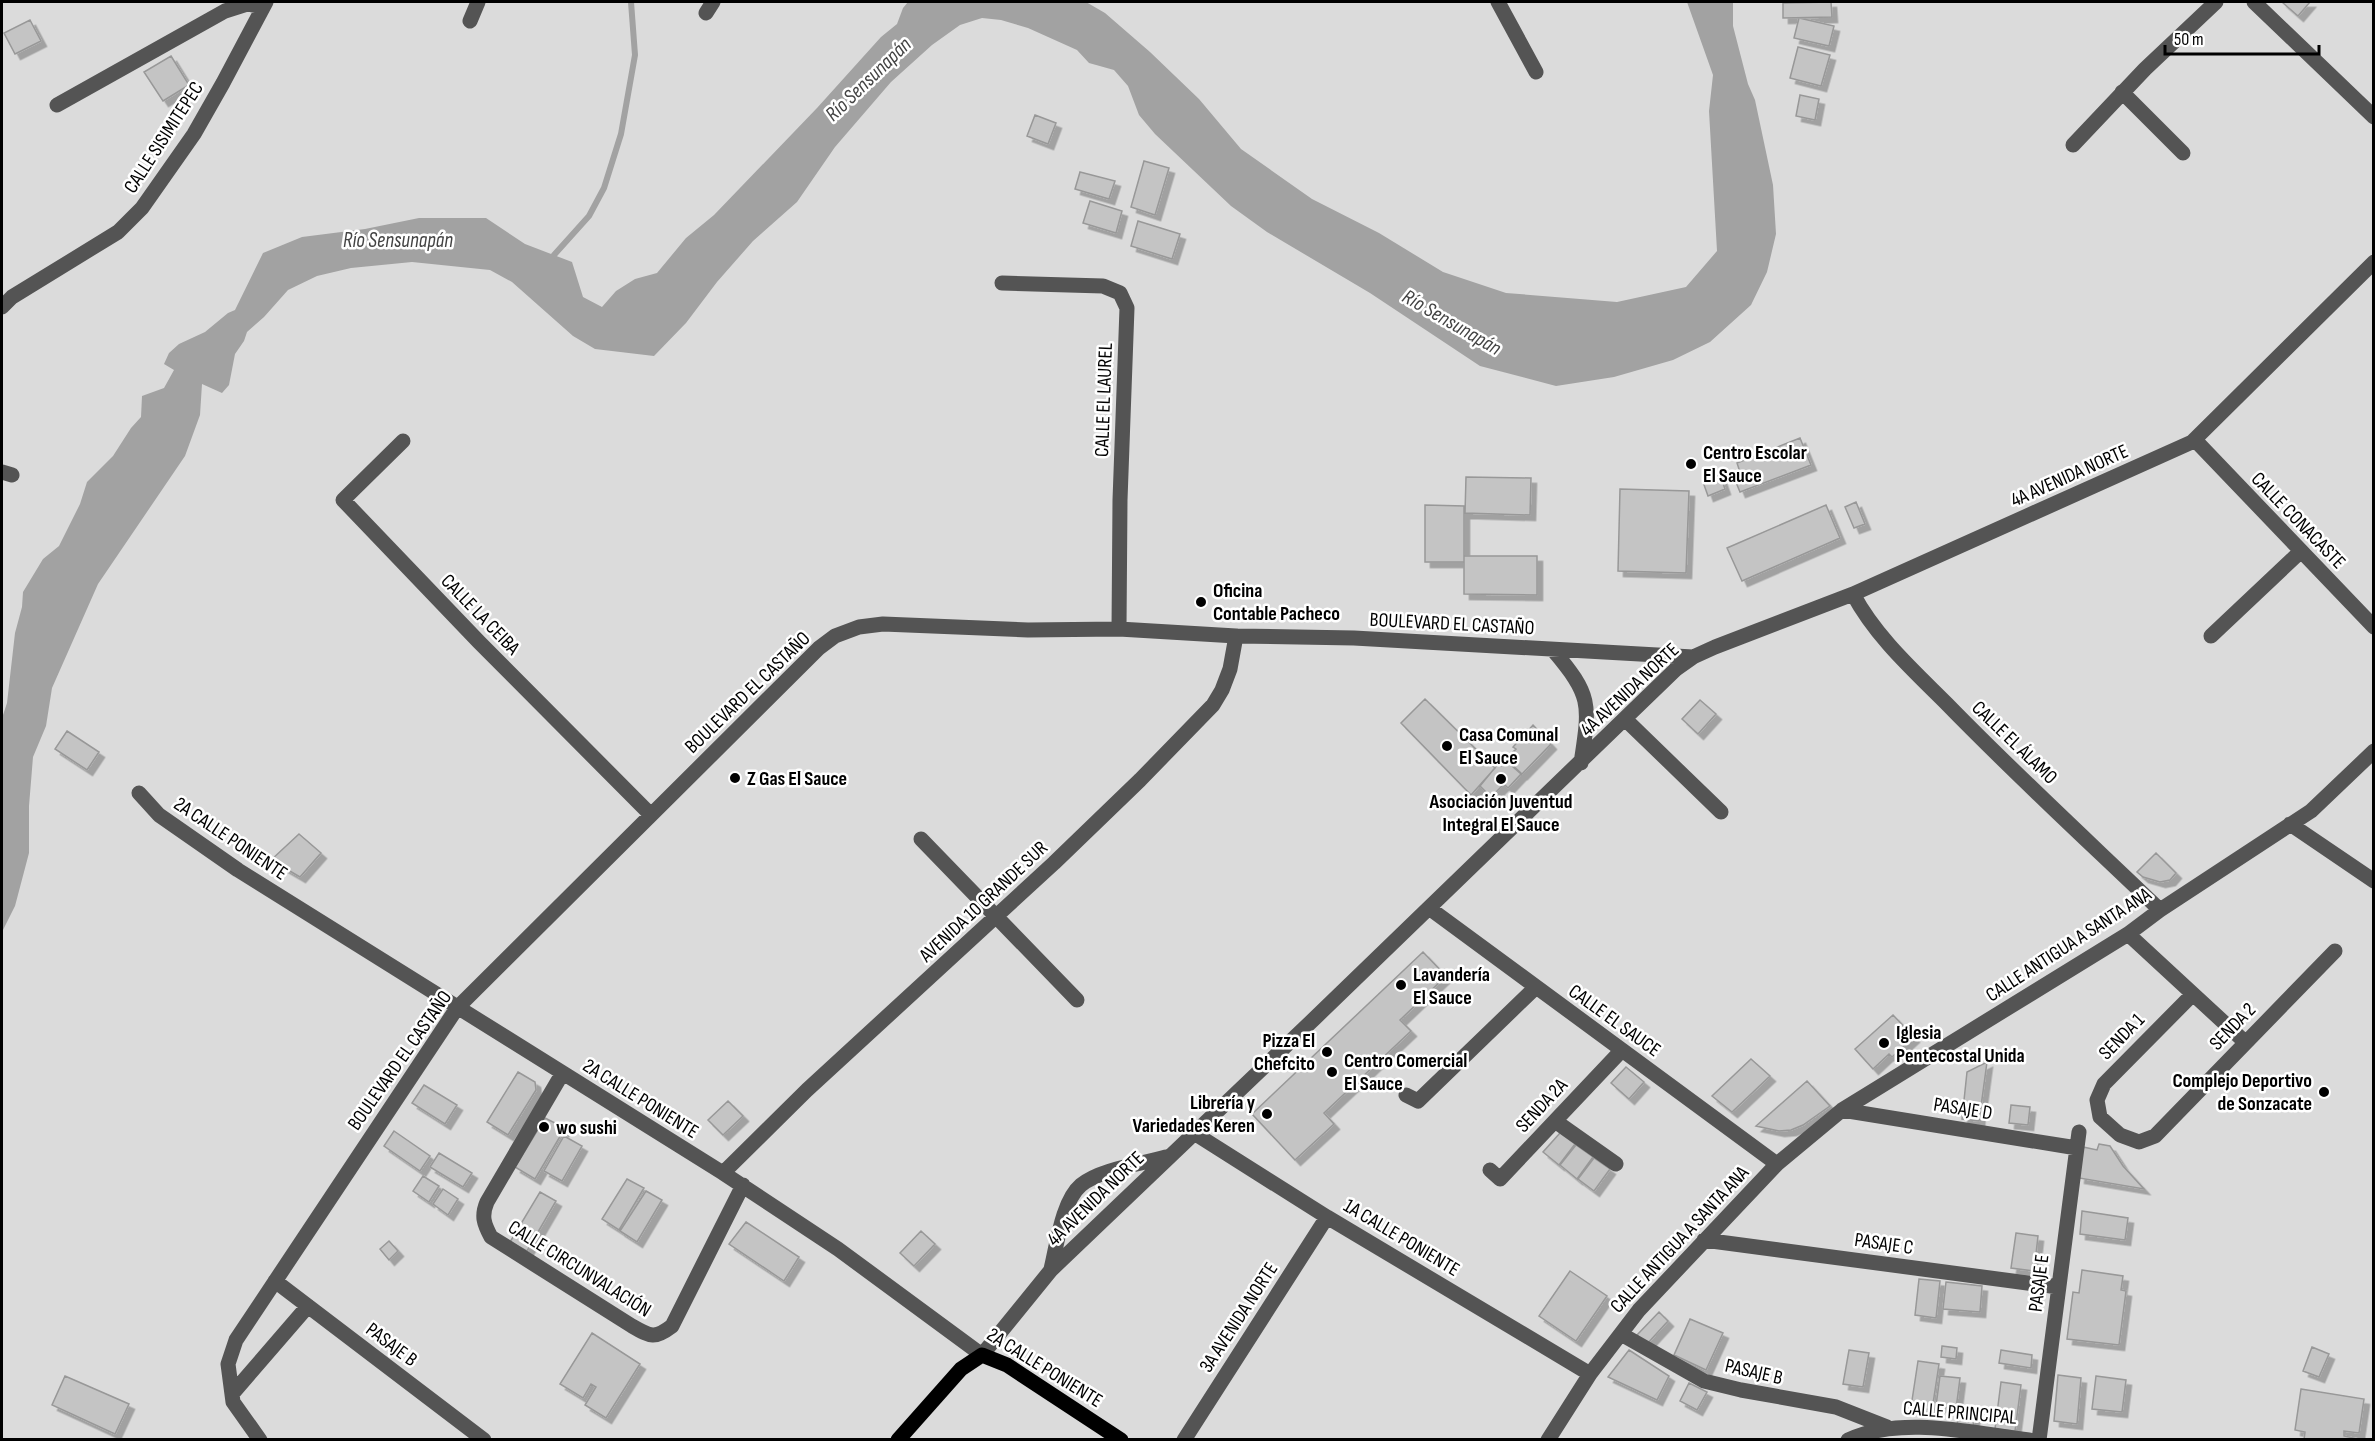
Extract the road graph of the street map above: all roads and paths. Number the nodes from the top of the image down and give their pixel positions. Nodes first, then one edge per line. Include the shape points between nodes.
1 (478, 2) edge
2 (1498, 2) edge
3 (2216, 2) edge
4 (2254, 2) edge
5 (265, 4) edge
6 (470, 21) dead end
7 (1536, 72) dead end
8 (2122, 93) junction
9 (57, 105) dead end
10 (2373, 117) edge
11 (2073, 145) dead end
12 (2183, 153) dead end
13 (2373, 262) edge
14 (1002, 283) dead end
15 (2, 307) edge
16 (2195, 440) junction
17 (404, 441) dead end
18 (2300, 552) junction
19 (1852, 594) junction
20 (2373, 627) edge
21 (1119, 629) junction
22 (1236, 636) junction
23 (2211, 636) dead end
24 (1553, 650) junction
25 (1694, 657) junction
26 (1626, 720) junction
27 (2373, 751) edge
28 (1581, 763) junction
29 (139, 793) dead end
30 (1721, 812) dead end
31 (651, 815) junction
32 (2290, 824) junction
33 (921, 838) dead end
34 (2373, 881) edge
35 (1430, 908) junction
36 (2160, 910) junction
37 (996, 917) junction
38 (2128, 934) junction
39 (2335, 951) dead end
40 (1536, 987) junction
41 (2193, 994) junction
42 (1077, 1000) dead end
43 (457, 1008) junction
44 (2245, 1042) junction
45 (1622, 1050) junction
46 (562, 1074) junction
47 (1406, 1095) dead end
48 (1842, 1110) junction
49 (2100, 1117) joint
50 (1555, 1121) junction
51 (2079, 1132) dead end
52 (1194, 1133) junction
53 (2077, 1148) junction
54 (1169, 1157) junction
55 (1616, 1164) dead end
56 (1777, 1164) junction
57 (1490, 1170) dead end
58 (723, 1173) junction
59 (743, 1185) junction
60 (1327, 1217) junction
61 (1704, 1240) junction
62 (1051, 1270) junction
63 (275, 1281) junction
64 (2058, 1287) junction
65 (308, 1306) junction
66 (1621, 1334) junction
67 (982, 1355) junction
68 (1590, 1374) junction
69 (232, 1398) junction
70 (1887, 1427) junction
71 (260, 1440) edge
72 (484, 1440) edge
73 (898, 1440) edge
74 (1120, 1440) edge
75 (1184, 1440) edge
76 (1548, 1440) edge
77 (1848, 1440) edge
78 (2029, 1440) edge
79 (2038, 1440) edge

1 - 6 street
2 - 7 street
3 - 8 street
4 - 10 street
5 - 9 street via 247,4 225,11
5 - 15 street, CALLE SISIMITEPEC via 194,134 142,208 118,232
8 - 11 street
8 - 12 street
13 - 16 street, 4A AVENIDA NORTE
14 - 21 street, CALLE EL LAUREL via 1103,286 1120,292 1127,308
16 - 18 street, CALLE CONACASTE
16 - 19 street, 4A AVENIDA NORTE
17 - 31 street, CALLE LA CEIBA via 343,500
18 - 20 street, CALLE CONACASTE
18 - 23 street
19 - 25 street, 4A AVENIDA NORTE
19 - 36 street, CALLE EL ÁLAMO via 1886,642
21 - 22 street, BOULEVARD EL CASTAÑO
21 - 31 street, BOULEVARD EL CASTAÑO via 883,624 835,636
22 - 24 street, BOULEVARD EL CASTAÑO via 1354,638
22 - 37 street, AVENIDA 10 GRANDE SUR via 1230,669 1213,705
24 - 25 street, BOULEVARD EL CASTAÑO
24 - 28 street via 1586,700
25 - 26 street, 4A AVENIDA NORTE
26 - 28 street, 4A AVENIDA NORTE
26 - 30 street
27 - 32 street, CALLE ANTIGUA A SANTA ANA via 2311,811
28 - 35 street, 4A AVENIDA NORTE
29 - 43 street, 2A CALLE PONIENTE via 159,815 238,870
31 - 43 street, BOULEVARD EL CASTAÑO
32 - 34 street
32 - 36 street, CALLE ANTIGUA A SANTA ANA
33 - 37 street
35 - 40 street, CALLE EL SAUCE
35 - 52 street, 4A AVENIDA NORTE
36 - 38 street, CALLE ANTIGUA A SANTA ANA
37 - 42 street
37 - 58 street, AVENIDA 10 GRANDE SUR via 807,1090
38 - 41 street
38 - 48 street, CALLE ANTIGUA A SANTA ANA
39 - 44 street, SENDA 2
40 - 45 street, CALLE EL SAUCE
40 - 47 street via 1418,1101
41 - 44 street
41 - 49 street, SENDA 1 via 2104,1084 2097,1100
43 - 46 street, 2A CALLE PONIENTE
43 - 63 street, BOULEVARD EL CASTAÑO
44 - 49 street, SENDA 2 via 2155,1136 2139,1142 2120,1134
45 - 50 street, SENDA 2A
45 - 56 street, CALLE EL SAUCE
46 - 58 street, 2A CALLE PONIENTE
46 - 59 street, CALLE CIRCUNVALACIÓN via 486,1202 483,1222 491,1237 632,1326 647,1335 659,1335 672,1326
48 - 53 street, PASAJE D
48 - 56 street, CALLE ANTIGUA A SANTA ANA
50 - 55 street
50 - 57 street, SENDA 2A via 1500,1179
51 - 53 street, PASAJE E
52 - 54 street, 4A AVENIDA NORTE
52 - 60 street, 1A CALLE PONIENTE
53 - 64 street, PASAJE E
54 - 62 street, 4A AVENIDA NORTE
54 - 62 street via 1096,1176 1080,1186 1069,1202
56 - 61 street, CALLE ANTIGUA A SANTA ANA
58 - 59 street, 2A CALLE PONIENTE
59 - 67 street, 2A CALLE PONIENTE
60 - 68 street, 1A CALLE PONIENTE
60 - 75 street, 3A AVENIDA NORTE
61 - 64 street, PASAJE C
61 - 66 street, CALLE ANTIGUA A SANTA ANA
62 - 67 street, 4A AVENIDA NORTE
63 - 65 street, PASAJE B
63 - 69 street, BOULEVARD EL CASTAÑO via 236,1340 228,1364
64 - 79 street, PASAJE E
65 - 69 street
65 - 72 street, PASAJE B
66 - 68 street, CALLE ANTIGUA A SANTA ANA
66 - 70 street, PASAJE B via 1704,1381 1836,1407
67 - 73 main road, 4A AVENIDA NORTE via 961,1369
67 - 74 main road, 2A CALLE PONIENTE via 1007,1365
68 - 76 street, CALLE ANTIGUA A SANTA ANA
69 - 71 street
70 - 77 street
70 - 78 street, CALLE PRINCIPAL via 1913,1426

